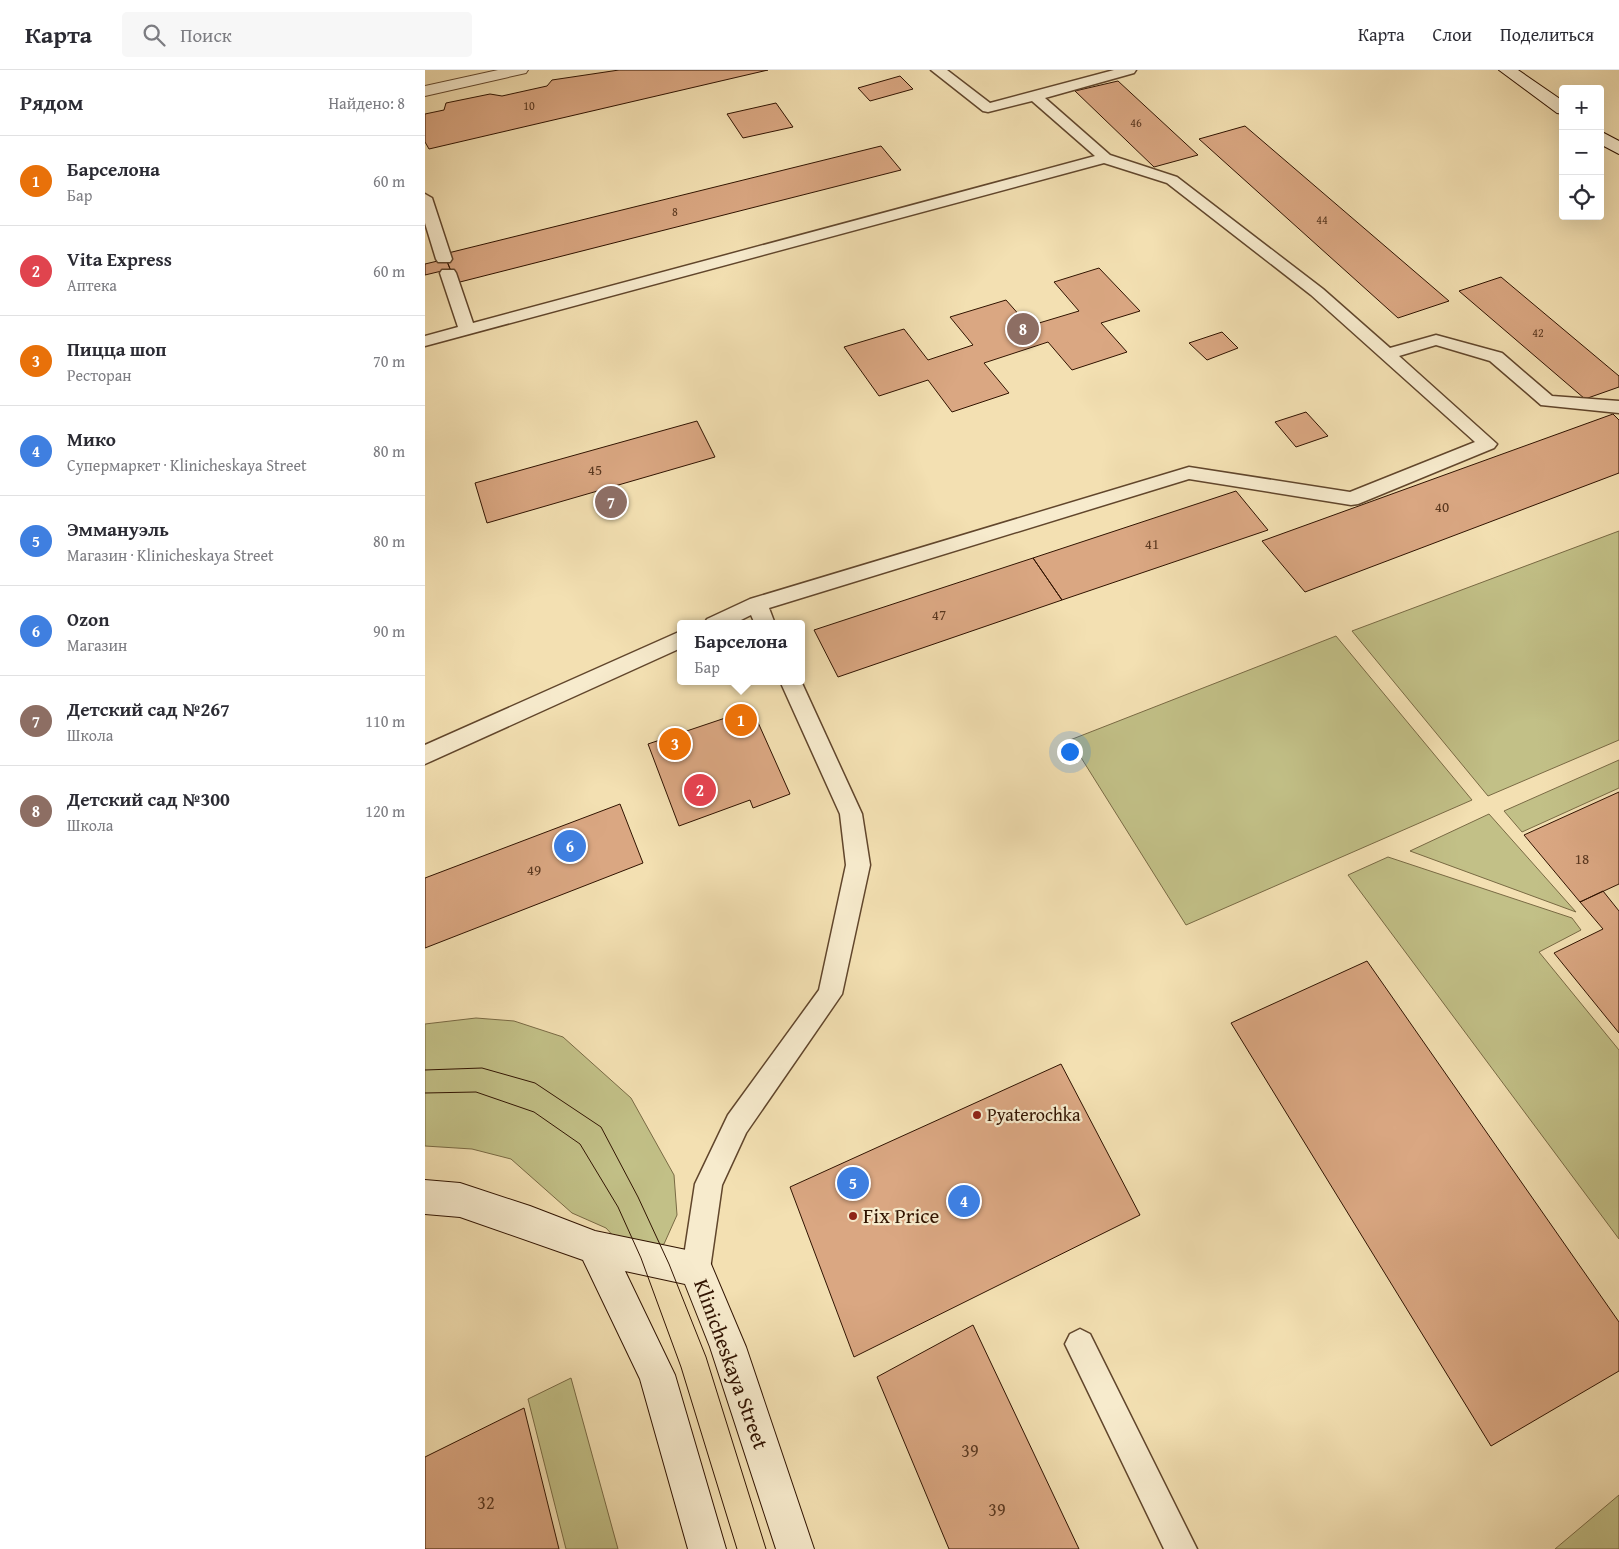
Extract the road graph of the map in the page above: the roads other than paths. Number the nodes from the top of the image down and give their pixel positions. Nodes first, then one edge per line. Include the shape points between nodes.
1 (520, 70) edge
2 (938, 70) edge
3 (1129, 70) edge
4 (1507, 70) edge
5 (425, 90) edge
6 (1035, 96) junction
7 (1559, 107) edge
8 (1604, 139) edge
9 (1619, 149) edge
10 (1105, 158) junction
11 (425, 198) edge
12 (467, 330) junction
13 (425, 341) edge
14 (1387, 354) junction
15 (1619, 407) edge
16 (757, 604) junction
17 (723, 620) edge
18 (763, 620) edge
19 (677, 641) edge
20 (792, 685) edge
21 (425, 756) edge
22 (425, 1197) edge
23 (595, 1248) junction
24 (696, 1270) junction
25 (1080, 1344) dead end
26 (707, 1549) edge
27 (795, 1549) edge
28 (1181, 1549) edge

1 - 5 street
2 - 6 lane via 988,108
3 - 6 lane
4 - 7 street
6 - 10 lane
8 - 9 street
10 - 12 lane
10 - 14 lane via 1172,180 1317,292
11 - 12 lane
12 - 13 lane
14 - 15 lane via 1436,340 1496,357 1547,401
14 - 16 lane via 1488,444 1351,498 1189,473
16 - 17 lane
16 - 18 lane
19 - 21 lane
20 - 24 lane via 851,814 858,865 830,994 737,1124 709,1184
22 - 23 street, Klinicheskaya Street via 460,1200
23 - 24 street, Klinicheskaya Street
23 - 26 street via 657,1375
24 - 27 street, Klinicheskaya Street via 728,1347
25 - 28 lane

